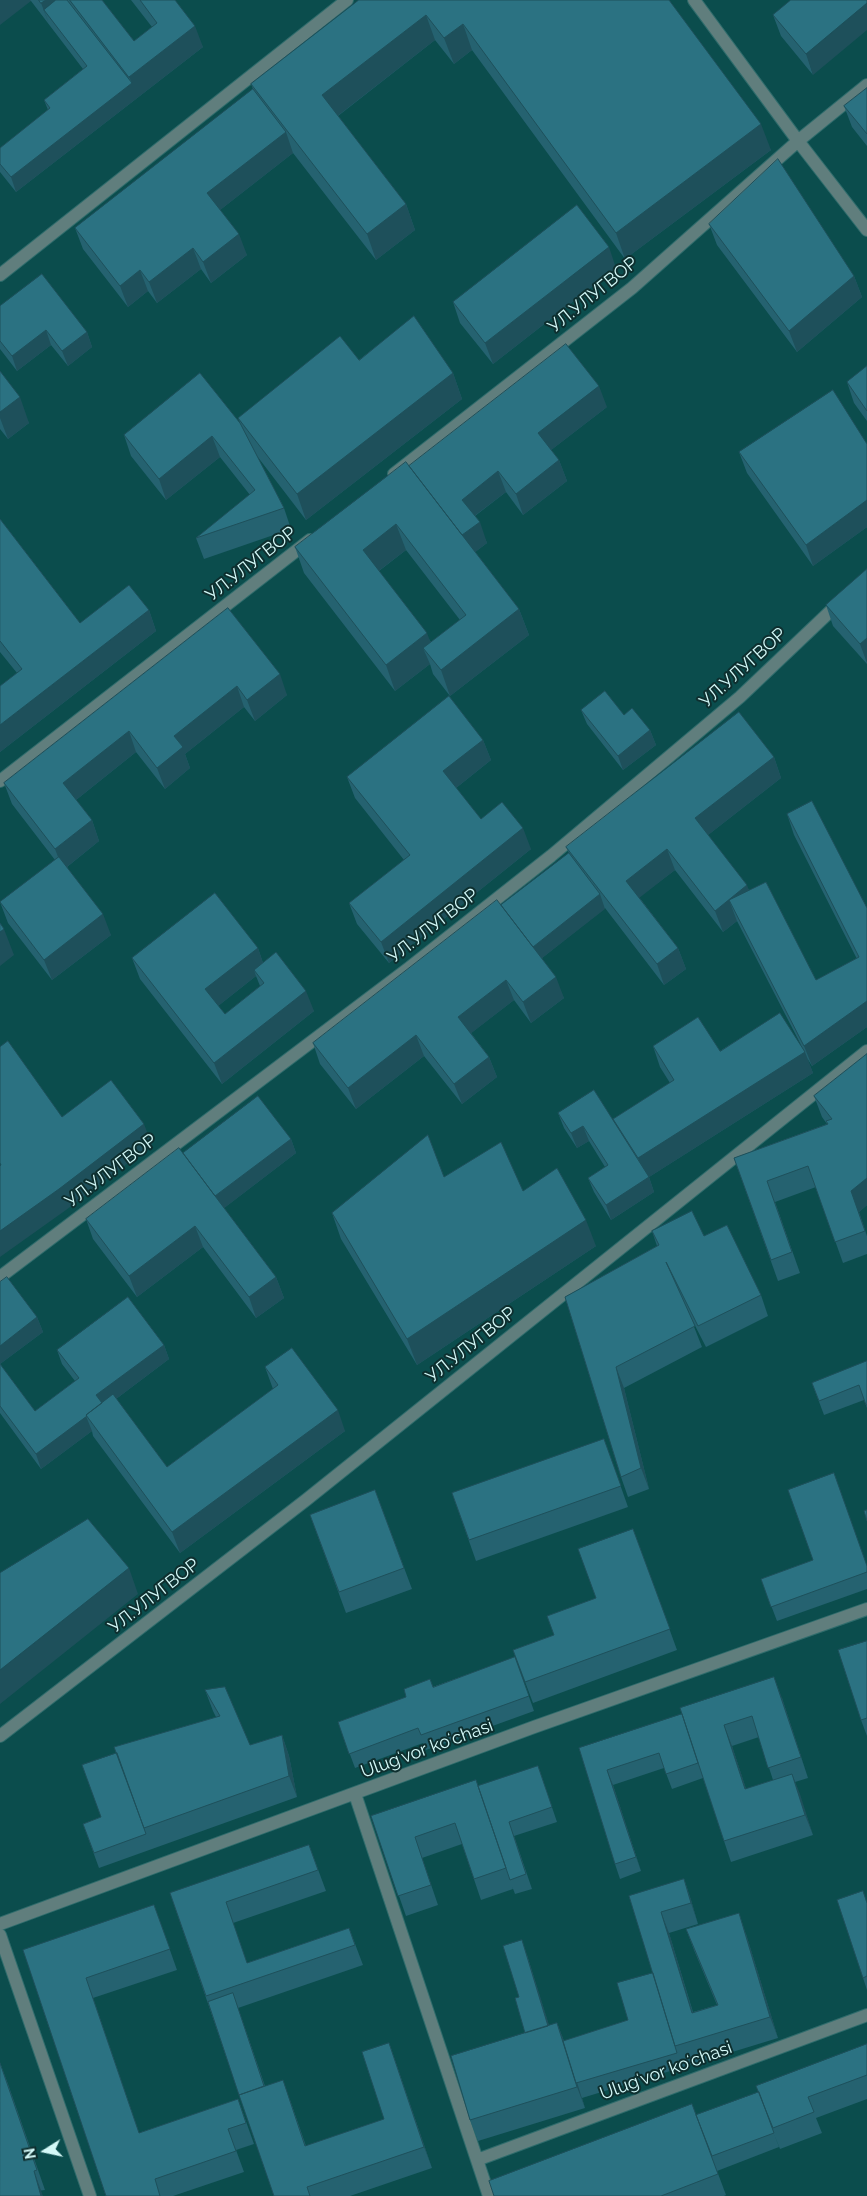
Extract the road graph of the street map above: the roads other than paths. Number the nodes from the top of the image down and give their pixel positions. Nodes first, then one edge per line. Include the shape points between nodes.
1 (347, 0) edge
2 (694, 0) edge
3 (867, 85) edge
4 (798, 141) junction
5 (867, 230) edge
6 (0, 275) edge
7 (384, 482) edge
8 (322, 531) edge
9 (846, 597) edge
10 (0, 781) edge
11 (867, 1051) edge
12 (0, 1277) edge
13 (867, 1609) edge
14 (0, 1736) edge
15 (355, 1794) junction
16 (0, 1924) edge
17 (0, 1935) edge
18 (867, 2015) edge
19 (477, 2160) junction
20 (90, 2196) edge
21 (489, 2196) edge

1 - 6 street
2 - 4 street
3 - 4 street, УЛ.УЛУГВОР
4 - 5 street
4 - 7 street, УЛ.УЛУГВОР via 632,288
8 - 10 street, УЛ.УЛУГВОР
9 - 12 street, УЛ.УЛУГВОР via 740,697 551,856 409,968
11 - 14 street, УЛ.УЛУГВОР via 306,1500
13 - 15 street, Ulugʻvor koʻchasi
15 - 16 street, Ulugʻvor koʻchasi
15 - 19 street
17 - 20 street
18 - 19 street, Ulugʻvor koʻchasi
19 - 21 street

